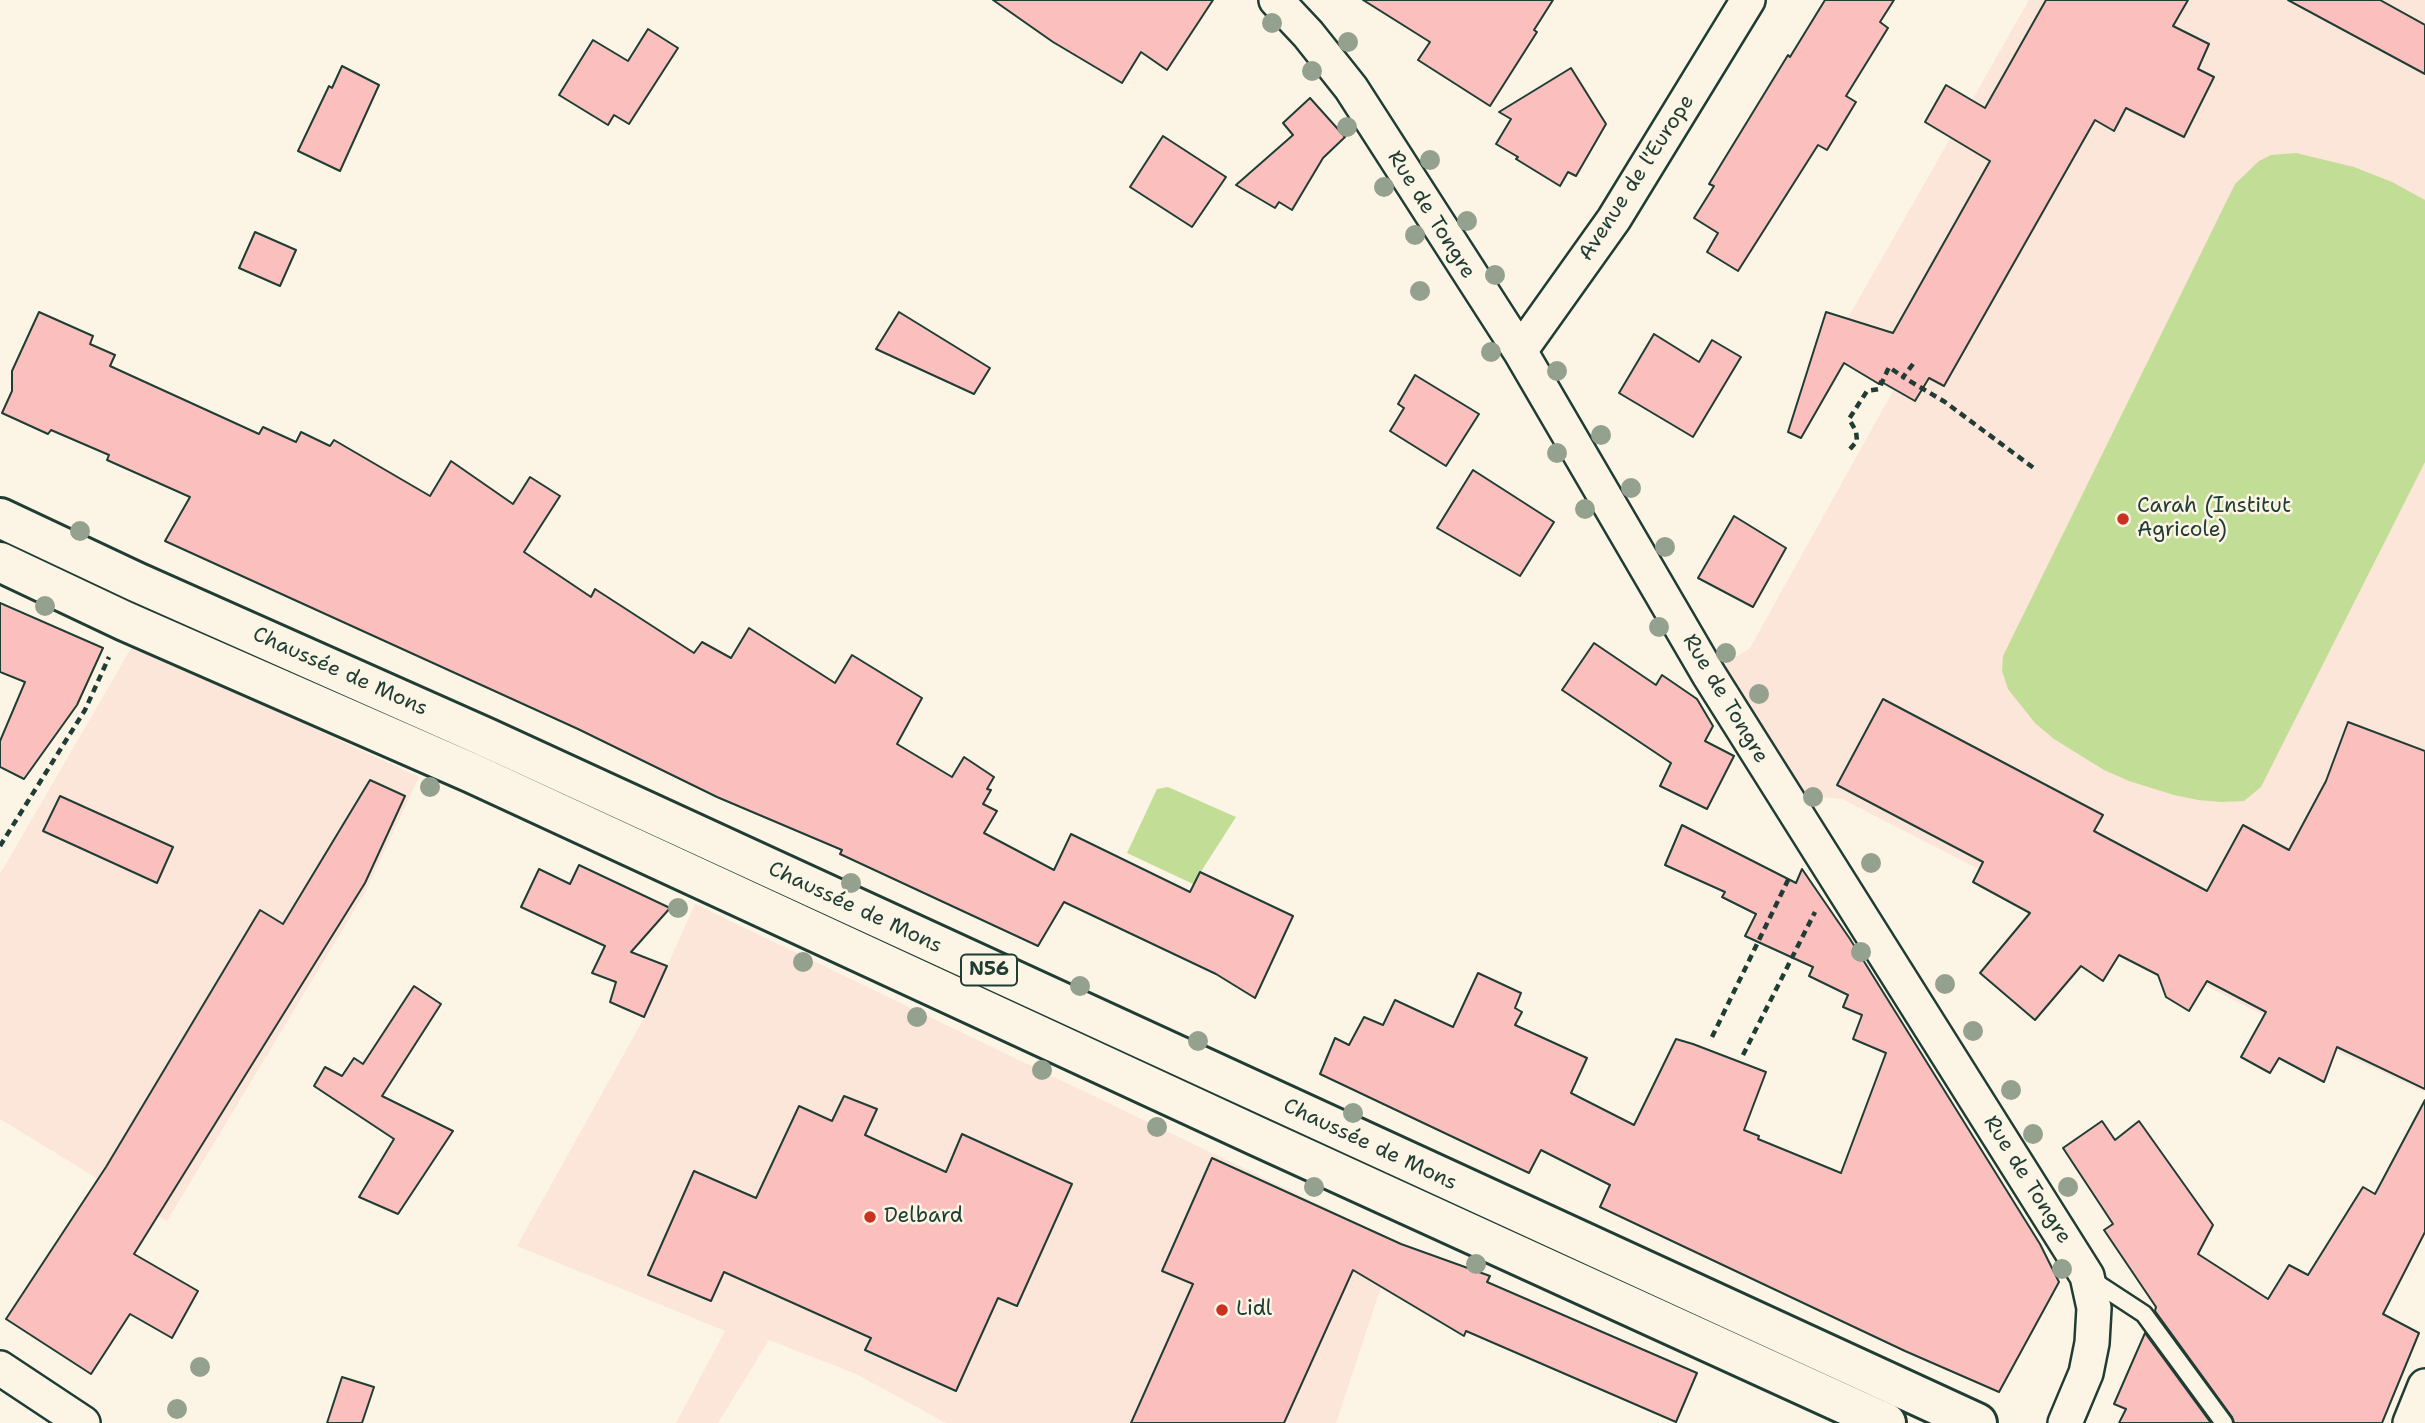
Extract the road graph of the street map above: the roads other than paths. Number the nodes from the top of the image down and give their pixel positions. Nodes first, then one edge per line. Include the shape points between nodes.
1 (1276, 0) edge
2 (1748, 0) edge
3 (1520, 351) junction
4 (0, 519) edge
5 (0, 562) edge
6 (2087, 1276) junction
7 (0, 1368) edge
8 (2425, 1386) edge
9 (83, 1423) edge
10 (1886, 1423) edge
11 (1977, 1423) edge
12 (2065, 1423) edge
13 (2224, 1423) edge
14 (2410, 1423) edge

1 - 3 street, Rue de Tongre via 1351,88
2 - 3 street, Avenue de l'Europe via 1614,219
3 - 6 street, Rue de Tongre via 1709,675
4 - 11 main road, Chaussée de Mons / N56
5 - 10 main road, Chaussée de Mons / N56 via 472,773
6 - 12 street, Rue de Tongre via 2094,1308 2092,1343 2086,1373
6 - 13 lane via 2144,1314
7 - 9 street
8 - 14 street

